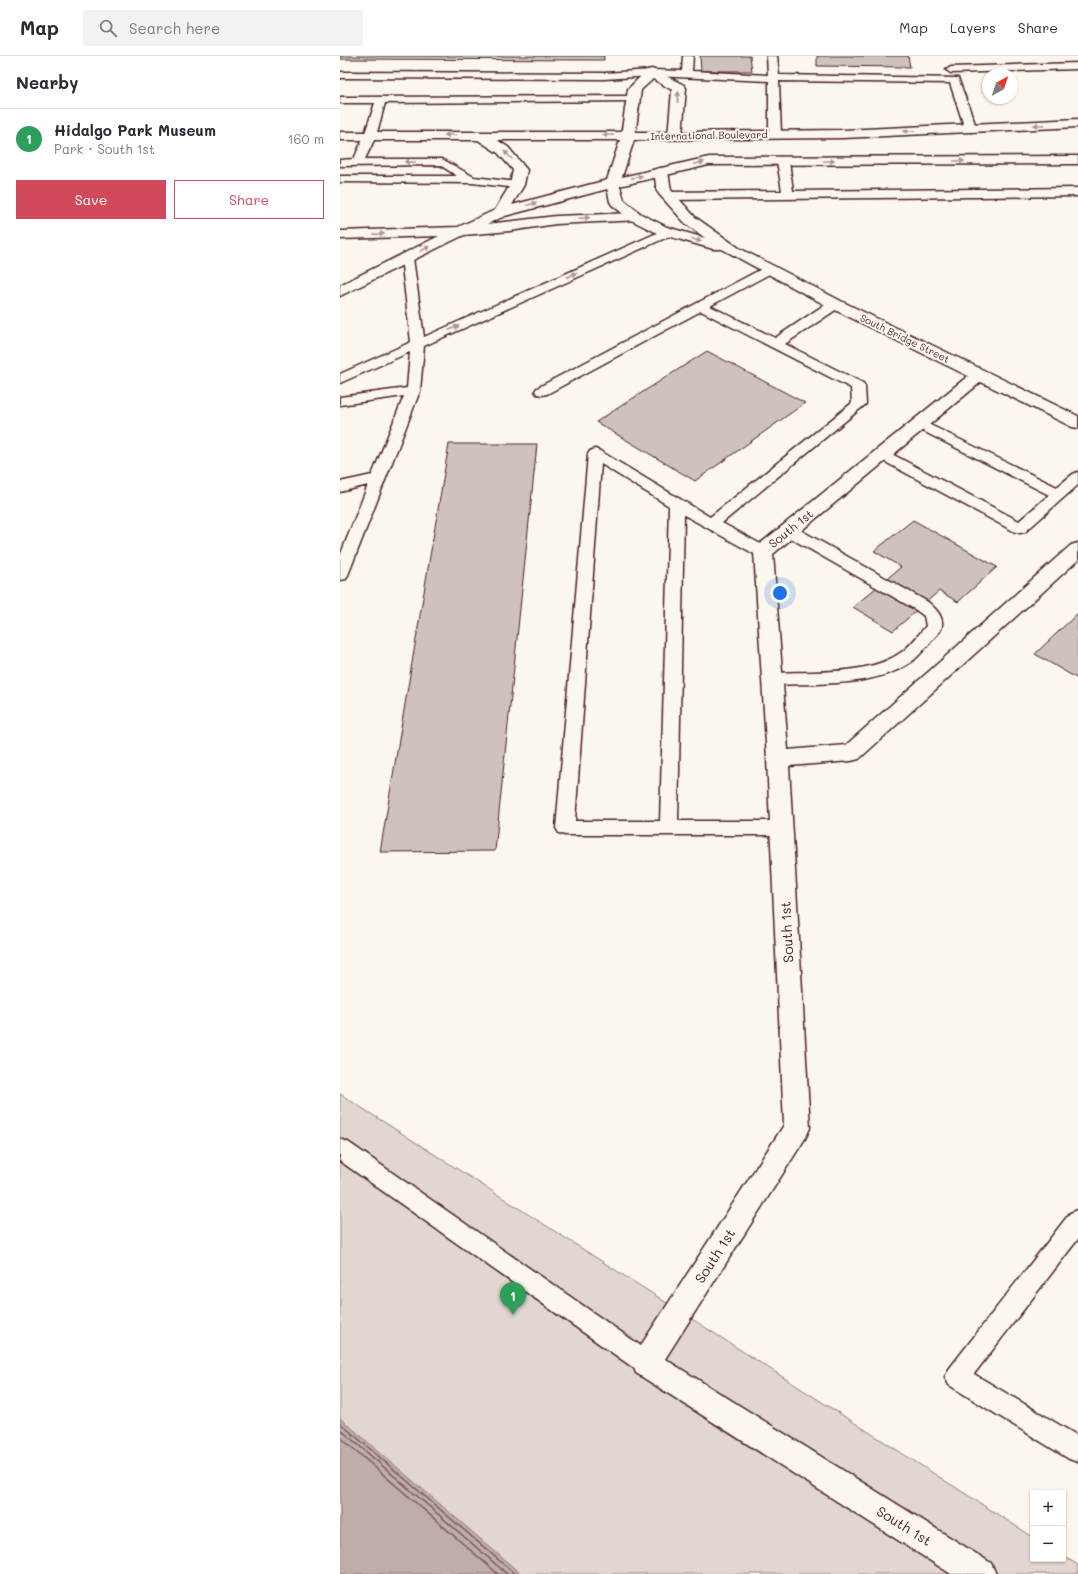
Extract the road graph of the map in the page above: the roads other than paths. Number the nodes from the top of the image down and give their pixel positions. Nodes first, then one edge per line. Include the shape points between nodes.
1 (688, 56) edge
2 (772, 56) edge
3 (1078, 66) edge
4 (651, 67) junction
5 (951, 71) junction
6 (687, 74) junction
7 (340, 76) edge
8 (774, 78) junction
9 (607, 87) junction
10 (634, 99) junction
11 (340, 100) edge
12 (381, 100) junction
13 (1078, 124) edge
14 (971, 129) junction
15 (775, 134) junction
16 (479, 135) junction
17 (340, 136) edge
18 (370, 136) junction
19 (628, 136) junction
20 (675, 136) junction
21 (340, 155) edge
22 (359, 158) junction
23 (1078, 160) edge
24 (783, 161) junction
25 (340, 163) edge
26 (661, 172) junction
27 (340, 179) edge
28 (472, 180) junction
29 (613, 183) junction
30 (517, 185) junction
31 (1078, 192) edge
32 (788, 195) junction
33 (668, 196) junction
34 (500, 212) junction
35 (636, 217) junction
36 (461, 231) junction
37 (668, 232) junction
38 (340, 236) edge
39 (734, 251) junction
40 (407, 258) junction
41 (769, 269) junction
42 (340, 291) edge
43 (835, 304) junction
44 (701, 306) junction
45 (418, 344) junction
46 (776, 344) junction
47 (980, 375) junction
48 (340, 379) edge
49 (413, 391) junction
50 (542, 391) dead end
51 (340, 401) edge
52 (1078, 423) edge
53 (920, 424) junction
54 (883, 454) junction
55 (1078, 477) edge
56 (379, 478) junction
57 (340, 487) edge
58 (1058, 494) junction
59 (677, 503) junction
60 (711, 524) junction
61 (790, 531) junction
62 (1078, 549) edge
63 (763, 552) junction
64 (340, 575) edge
65 (772, 679) junction
66 (778, 759) junction
67 (669, 828) junction
68 (782, 828) junction
69 (340, 1149) edge
70 (1078, 1220) edge
71 (646, 1363) junction
72 (1078, 1450) edge
73 (980, 1574) edge

1 - 6 lane
2 - 8 lane
3 - 5 lane
4 - 6 lane
4 - 9 lane
4 - 10 street via 635,89
20 -> 4 street via 679,88
5 - 8 lane
5 - 14 lane
6 - 8 lane
7 - 9 lane
8 - 15 lane
9 - 10 lane
9 - 12 lane
10 - 19 street
11 - 12 lane
12 - 18 lane
13 -> 14 street, International Boulevard
14 -> 15 street, International Boulevard
15 - 20 street, International Boulevard
16 -> 18 street, International Boulevard
19 -> 16 street, International Boulevard
30 -> 16 street via 520,170 512,159
17 - 18 street, International Boulevard
18 - 22 lane
19 - 20 street, International Boulevard
19 - 29 street
20 - 26 street
21 - 22 lane
22 - 25 lane
28 -> 22 lane via 442,162
24 -> 23 street
26 -> 24 street via 709,161
24 - 32 lane
29 -> 26 street
26 - 33 street, South Bridge Street via 664,191
27 - 28 lane
28 - 30 lane
34 -> 29 street
29 - 35 street, South Bridge Street via 617,202
30 - 34 street
31 - 32 lane
32 - 33 lane
33 - 39 street, South Bridge Street via 690,220
34 - 36 street
36 -> 35 street via 556,220
35 - 37 street, South Bridge Street
38 -> 36 street
40 -> 36 street
37 -> 39 street, South Bridge Street
45 -> 37 lane
39 - 41 street, South Bridge Street
40 - 42 street
40 - 45 lane
41 - 43 street, South Bridge Street
41 - 44 lane
43 - 46 lane
43 - 47 street, South Bridge Street
44 - 46 lane
44 - 50 lane
45 - 48 lane
45 - 49 lane
46 - 60 lane via 858,386 858,404
47 - 52 street, South Bridge Street
47 - 53 street, South 1st
49 - 51 lane
49 - 56 lane
53 - 54 street, South 1st
53 - 58 lane
54 - 58 lane via 1020,528
54 - 61 street, South 1st
55 - 58 lane
56 - 57 lane
56 - 64 lane
59 - 60 lane
59 - 67 lane
59 - 67 lane via 595,454 565,828
60 - 63 lane
61 - 63 street, South 1st
61 - 65 lane via 922,606 932,614 934,627 909,655 883,670 849,676
62 - 66 street via 851,753
63 - 65 street, South 1st
65 - 66 street, South 1st
66 - 68 street, South 1st
67 - 68 lane
68 - 71 street, South 1st via 797,1128
69 - 71 lane
70 - 72 lane via 957,1377
71 - 73 street, South 1st

